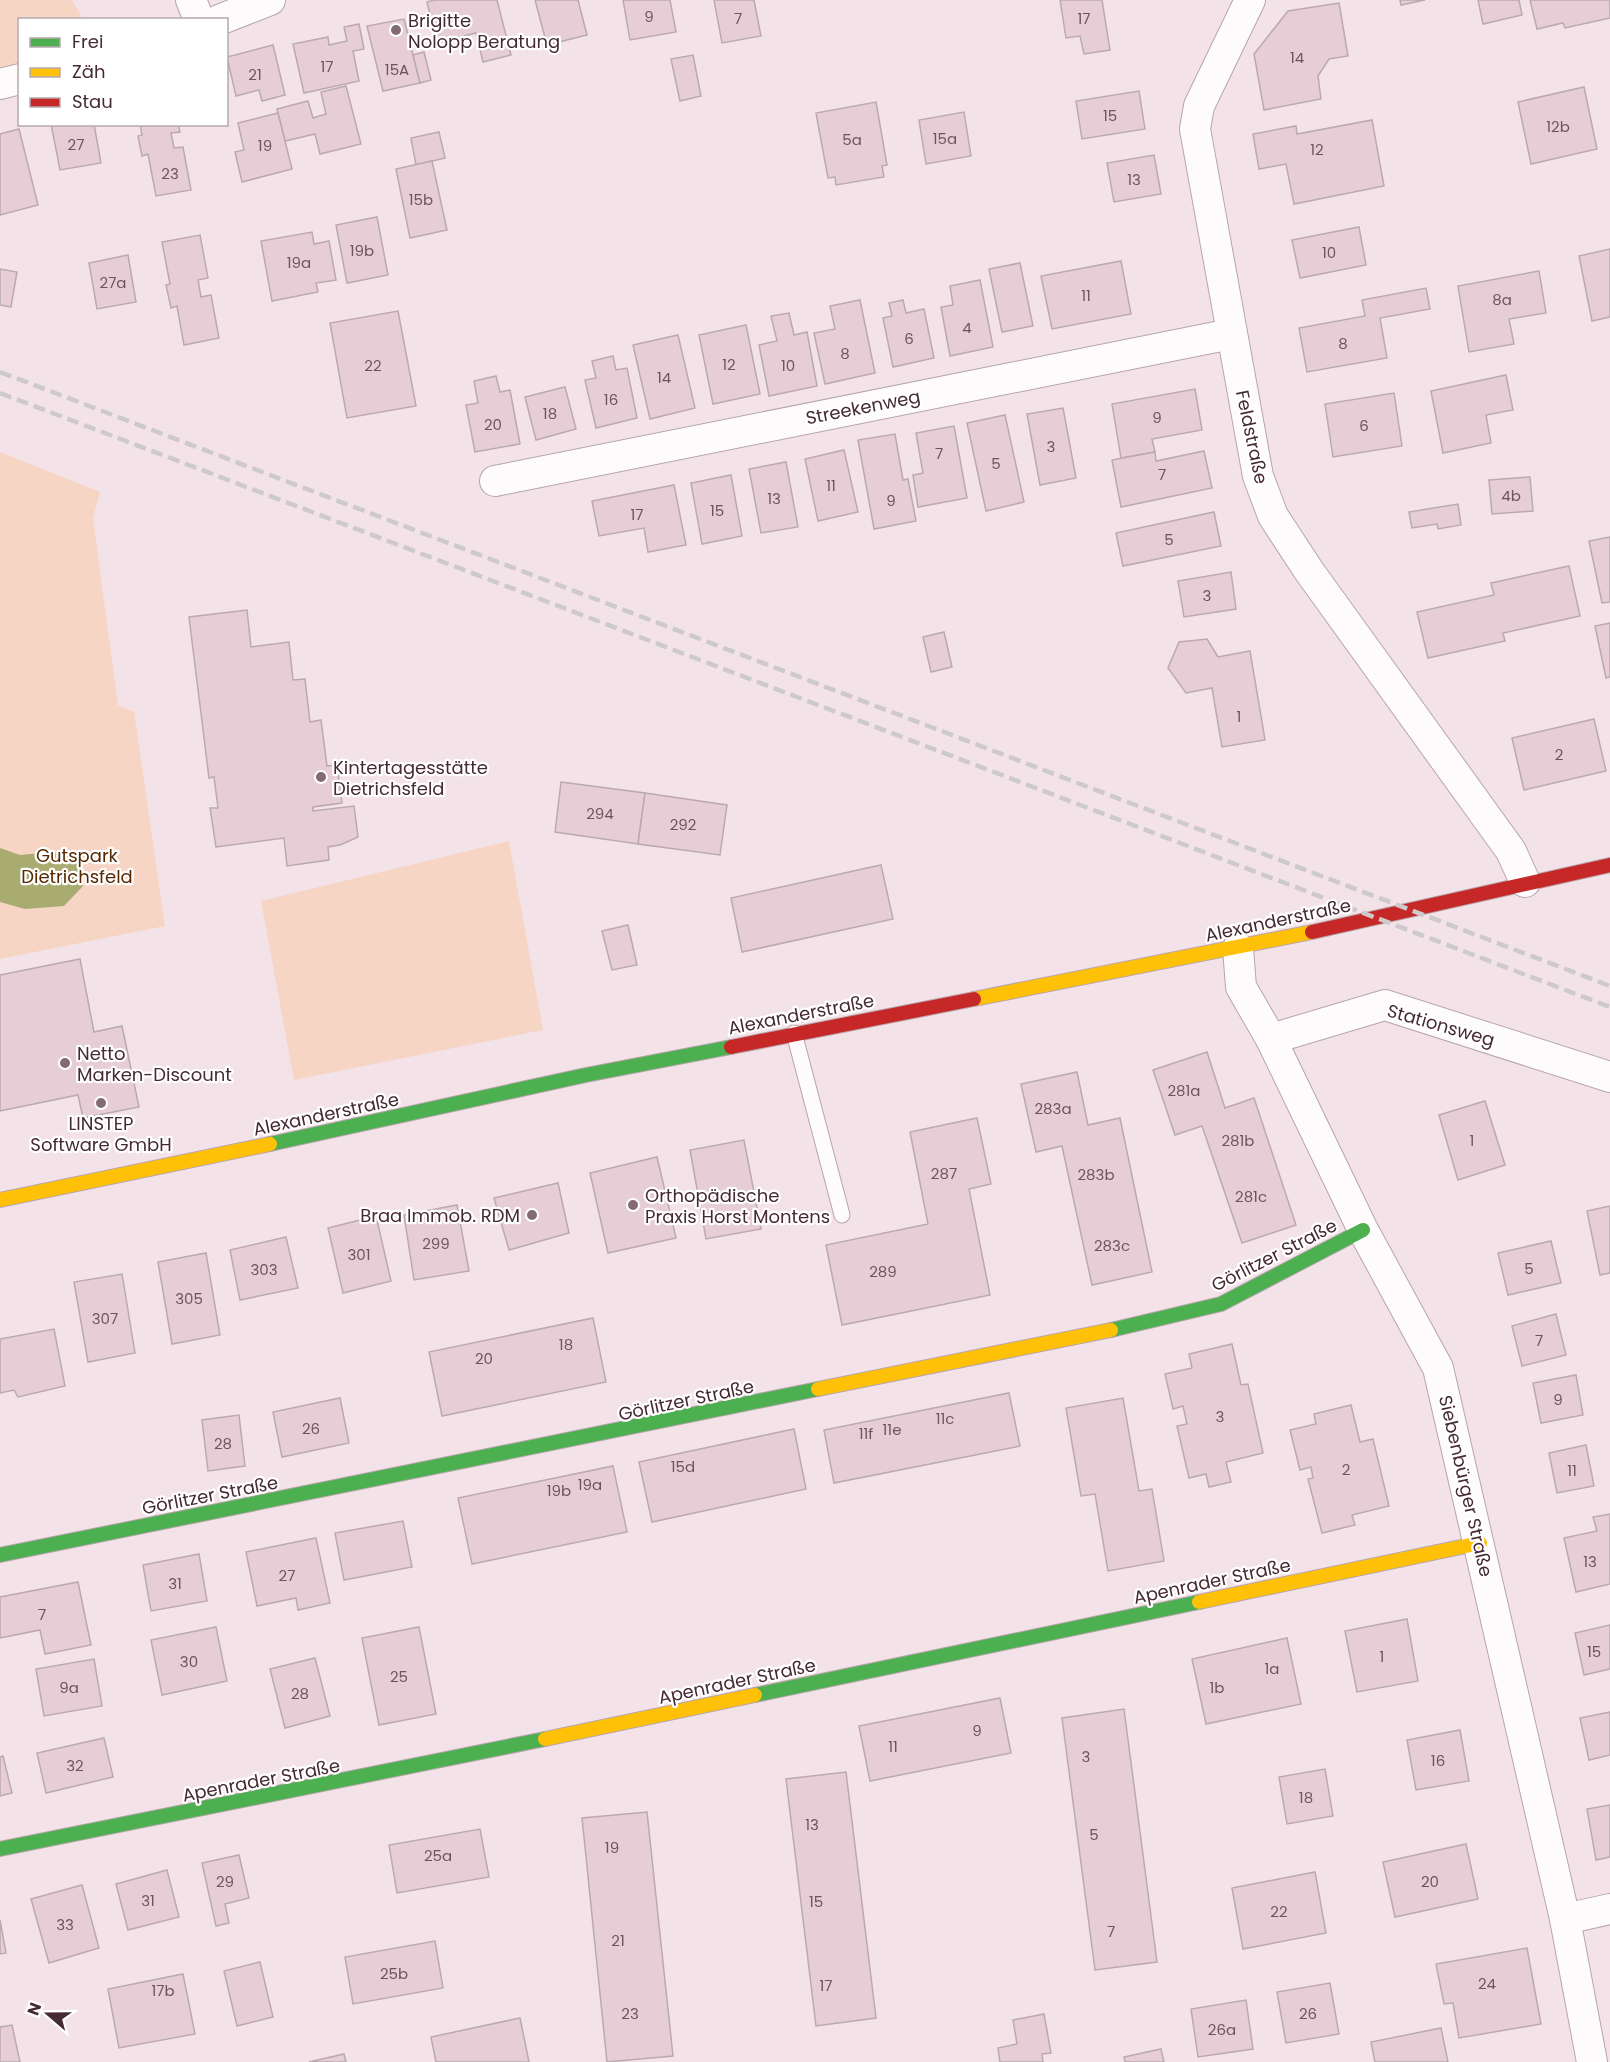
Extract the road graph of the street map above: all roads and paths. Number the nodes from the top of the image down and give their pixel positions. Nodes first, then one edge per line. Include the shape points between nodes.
1 (190, 0) edge
2 (270, 0) edge
3 (1250, 0) edge
4 (198, 18) edge
5 (224, 18) edge
6 (18, 80) edge
7 (0, 84) edge
8 (1231, 334) junction
9 (495, 481) dead end
10 (1610, 865) edge
11 (1526, 882) junction
12 (1238, 948) junction
13 (794, 1033) junction
14 (1271, 1039) junction
15 (1610, 1077) edge
16 (0, 1200) edge
17 (842, 1215) dead end
18 (1363, 1230) junction
19 (1480, 1543) junction
20 (0, 1555) edge
21 (0, 1849) edge
22 (1610, 1909) edge
23 (1564, 1919) junction
24 (1592, 2062) edge

1 - 4 street
2 - 5 street
3 - 8 street, Feldstraße via 1196,116 1195,129
6 - 7 street
8 - 9 street, Streekenweg
8 - 11 street, Feldstraße via 1258,476 1273,516 1511,851
10 - 11 street, Alexanderstraße
11 - 12 street, Alexanderstraße
12 - 13 street, Alexanderstraße
12 - 14 street, Siebenbürger Straße via 1241,987
13 - 16 street, Alexanderstraße
13 - 17 lane
14 - 15 street, Stationsweg via 1386,1005
14 - 18 street, Siebenbürger Straße
18 - 19 street, Siebenbürger Straße via 1438,1368
18 - 20 street, Görlitzer Straße via 1221,1304 1122,1328
19 - 21 street, Apenrader Straße via 276,1796
19 - 23 street, Siebenbürger Straße
22 - 23 street
23 - 24 street, Siebenbürger Straße

